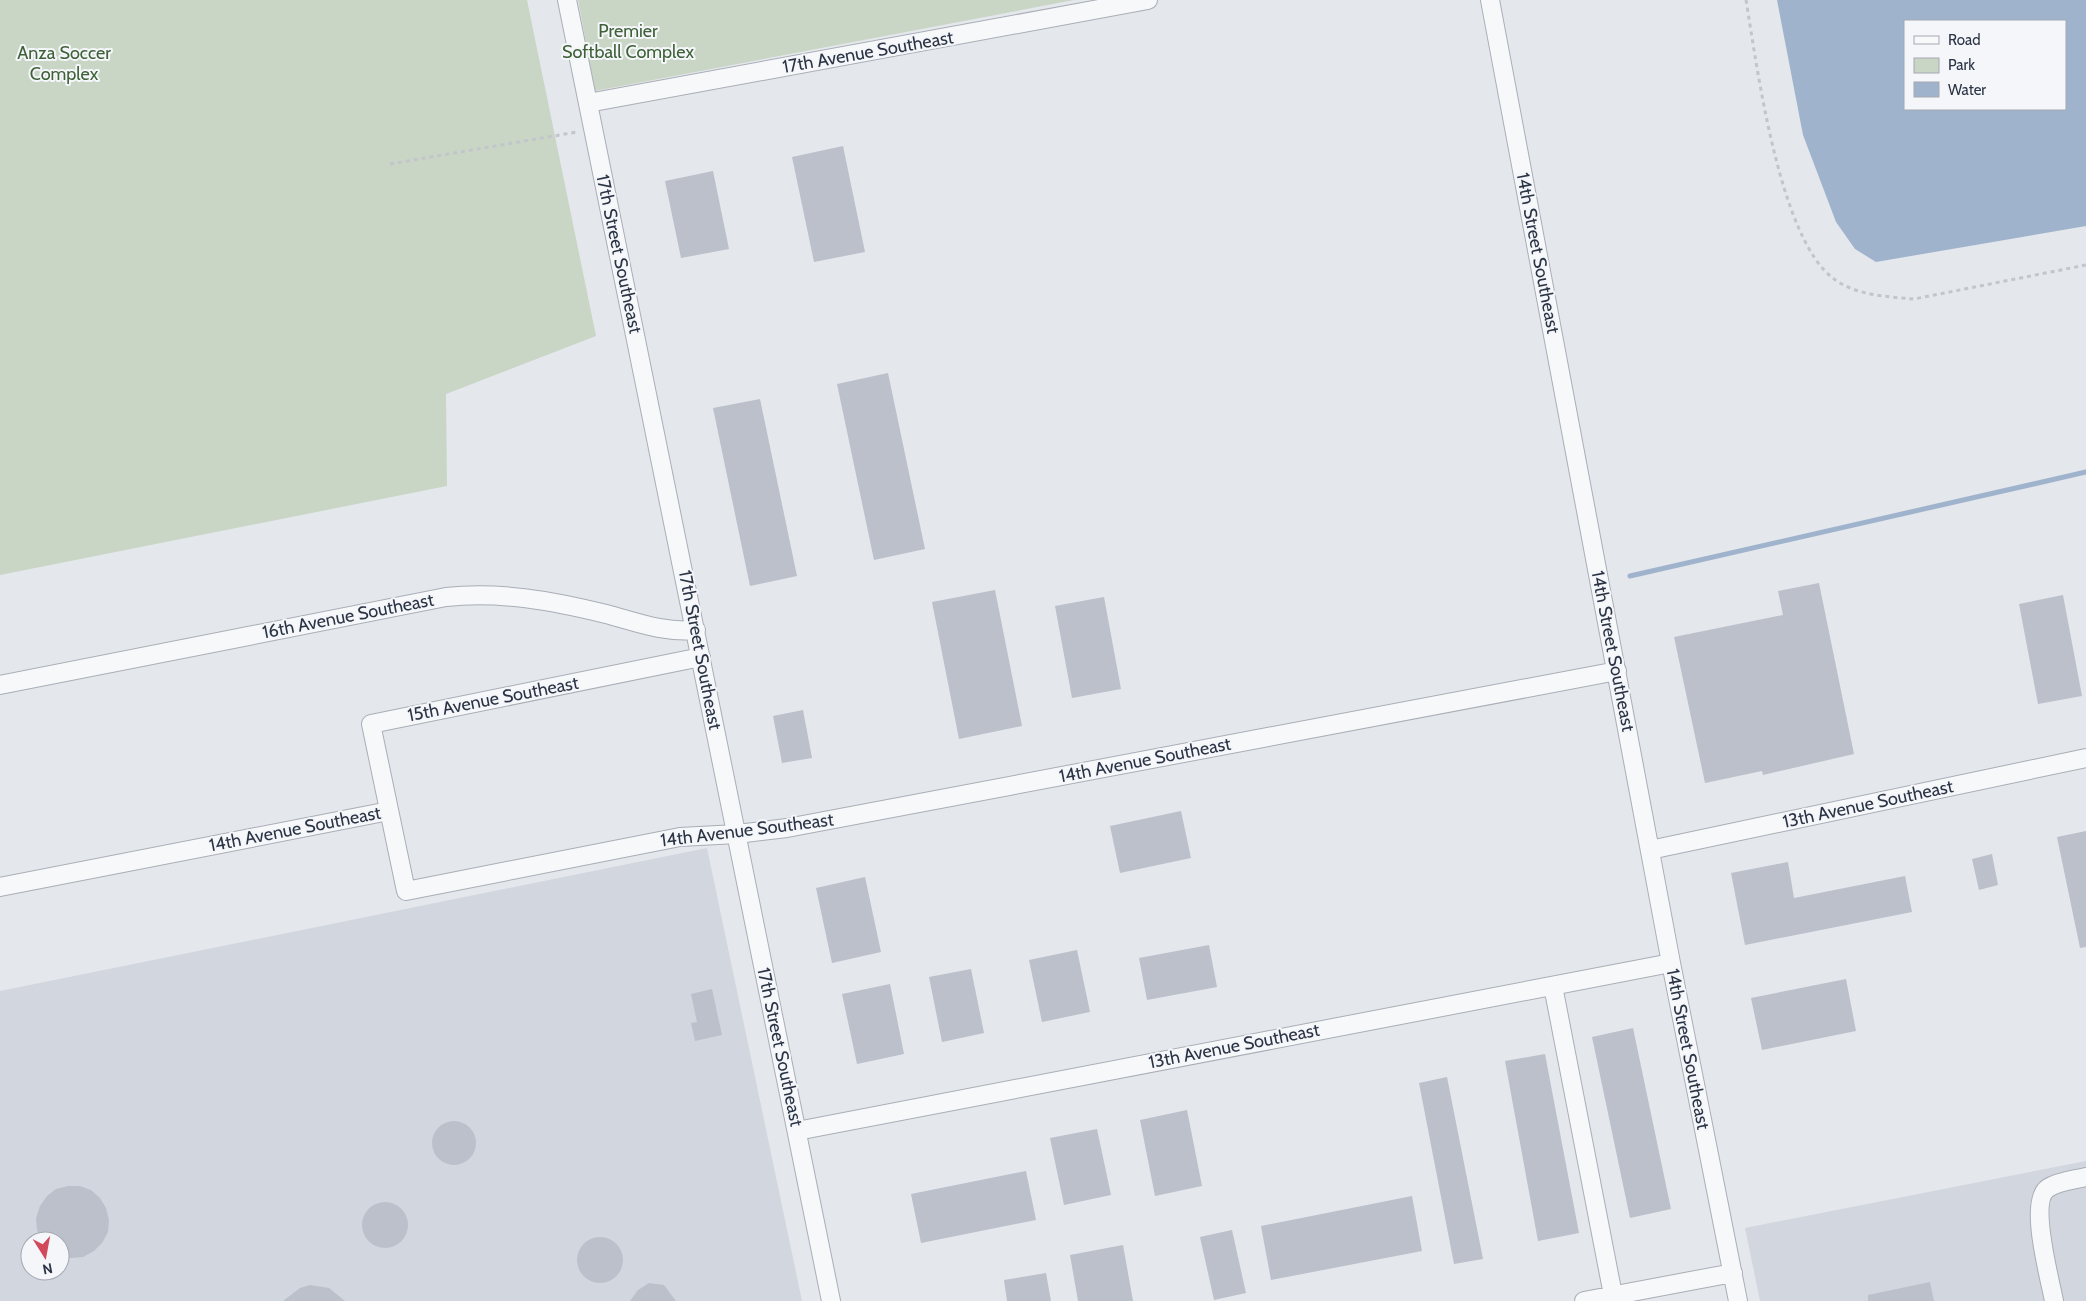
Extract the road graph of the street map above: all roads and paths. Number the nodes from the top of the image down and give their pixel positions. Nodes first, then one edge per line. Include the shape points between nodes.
1 (567, 0) edge
2 (1148, 0) edge
3 (1490, 0) edge
4 (1746, 0) edge
5 (588, 103) junction
6 (594, 129) junction
7 (390, 164) dead end
8 (2086, 265) edge
9 (696, 630) junction
10 (702, 657) junction
11 (1617, 671) junction
12 (0, 685) edge
13 (2086, 758) edge
14 (389, 811) junction
15 (736, 834) junction
16 (1650, 850) junction
17 (0, 887) edge
18 (1671, 963) junction
19 (1553, 986) junction
20 (797, 1131) junction
21 (2086, 1177) edge
22 (1733, 1273) junction
23 (1600, 1299) edge
24 (831, 1301) edge
25 (1738, 1301) edge
26 (2054, 1301) edge

1 - 5 street, 17th Street Southeast
2 - 5 street, 17th Avenue Southeast
3 - 11 street, 14th Street Southeast
4 - 8 path via 1770,130 1788,200 1797,228 1822,268 1834,280 1862,291 1914,299
5 - 6 street, 17th Street Southeast
6 - 7 path
6 - 9 street, 17th Street Southeast
9 - 10 street, 17th Street Southeast
9 - 12 street, 16th Avenue Southeast via 656,629 540,600 471,594
10 - 14 street, 15th Avenue Southeast via 371,724
10 - 15 street, 17th Street Southeast
11 - 15 street, 14th Avenue Southeast via 788,828
11 - 16 street, 14th Street Southeast
13 - 16 street, 13th Avenue Southeast
14 - 15 street, 14th Avenue Southeast via 406,892 680,837
14 - 17 street, 14th Avenue Southeast
15 - 20 street, 17th Street Southeast
16 - 18 street, 14th Street Southeast
18 - 19 street, 13th Avenue Southeast
18 - 22 street, 14th Street Southeast
19 - 20 street, 13th Avenue Southeast
19 - 23 street
20 - 24 street, 17th Street Southeast
21 - 26 street via 2047,1188 2040,1197 2039,1214
22 - 23 street
22 - 25 street, 14th Street Southeast

